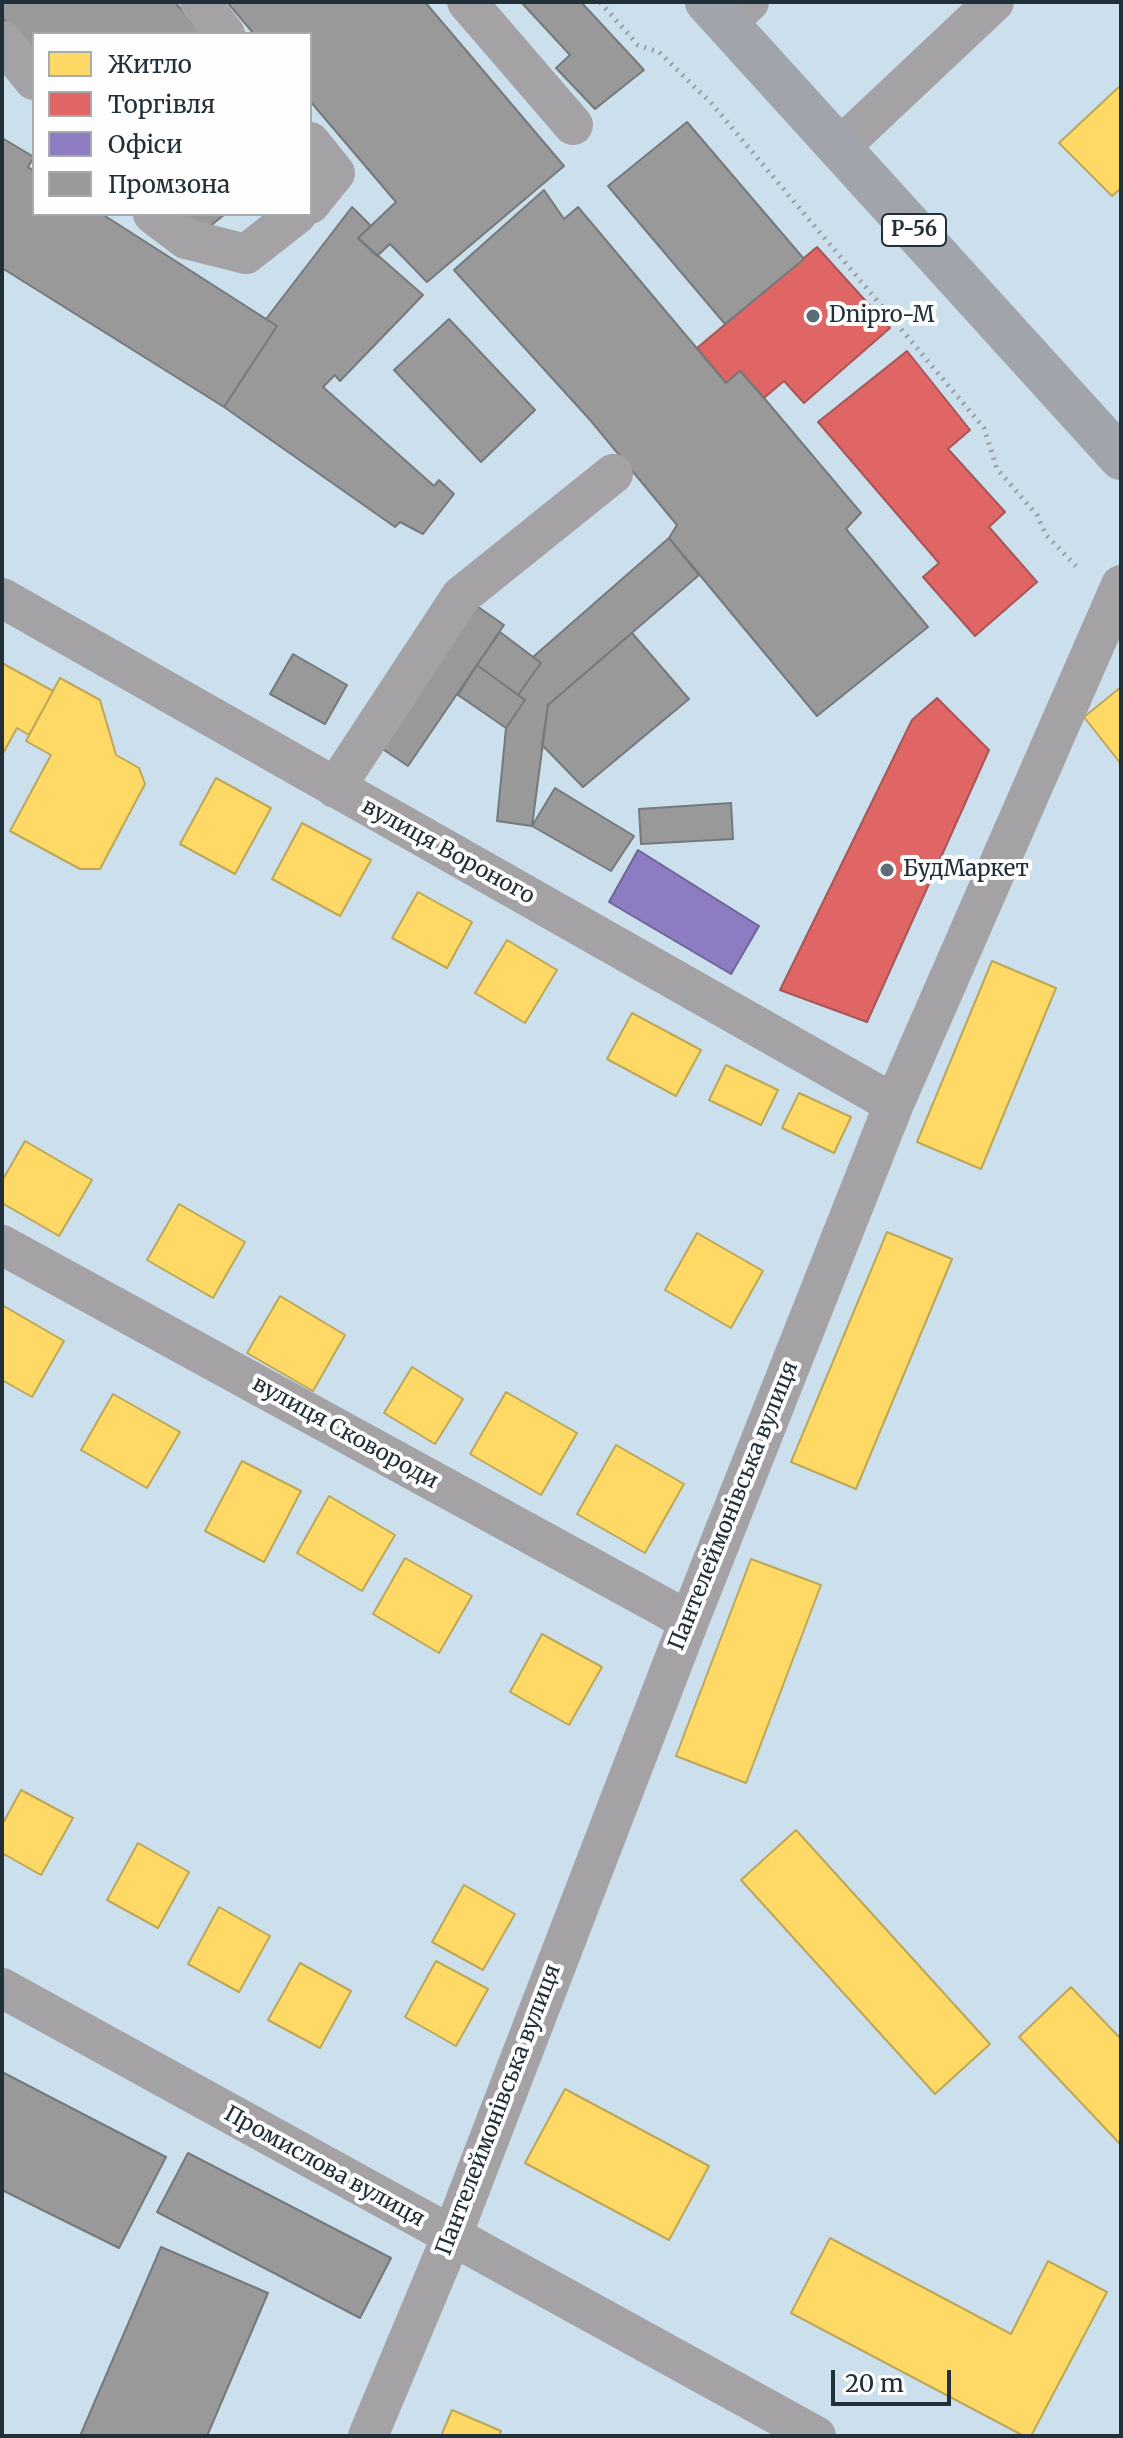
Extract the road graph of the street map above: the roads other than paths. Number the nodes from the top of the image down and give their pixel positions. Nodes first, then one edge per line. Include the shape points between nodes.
1 (200, 2) edge
2 (467, 2) edge
3 (994, 2) edge
4 (727, 9) edge
5 (223, 32) edge
6 (2, 41) edge
7 (32, 78) edge
8 (573, 125) dead end
9 (312, 144) edge
10 (839, 148) junction
11 (312, 202) edge
12 (156, 216) edge
13 (294, 216) edge
14 (1121, 458) edge
15 (613, 474) dead end
16 (1121, 585) edge
17 (2, 598) edge
18 (335, 788) junction
19 (894, 1104) junction
20 (2, 1245) edge
21 (689, 1621) junction
22 (2, 1988) edge
23 (451, 2238) junction
24 (368, 2436) edge
25 (816, 2436) edge

1 - 5 street
2 - 8 street
3 - 10 street
4 - 10 main road, Р-56
6 - 7 street
9 - 11 street via 335,173
10 - 14 main road, Р-56
12 - 13 street via 186,239 246,254
15 - 18 street via 461,596
16 - 19 street, Пантелеймонівська вулиця
17 - 18 street, вулиця Вороного
18 - 19 street, вулиця Вороного
19 - 21 street, Пантелеймонівська вулиця
20 - 21 street, вулиця Сковороди
21 - 23 street, Пантелеймонівська вулиця
22 - 23 street, Промислова вулиця
23 - 24 street, Пантелеймонівська вулиця
23 - 25 street, Промислова вулиця

